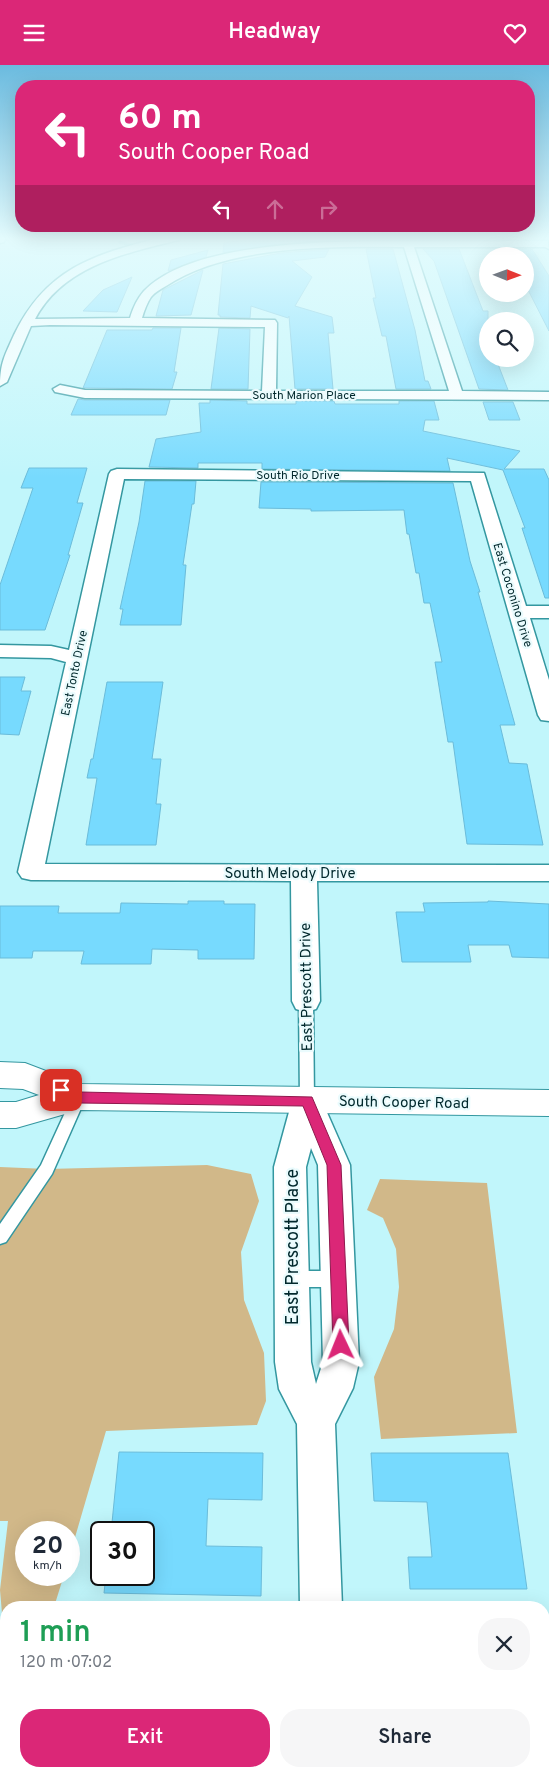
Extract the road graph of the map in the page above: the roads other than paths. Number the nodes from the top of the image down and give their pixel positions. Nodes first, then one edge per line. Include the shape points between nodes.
1 (31, 318) edge
2 (137, 318) edge
3 (432, 318) edge
4 (28, 323) junction
5 (135, 323) junction
6 (0, 382) edge
7 (60, 389) dead end
8 (269, 395) junction
9 (457, 396) junction
10 (549, 396) edge
11 (117, 474) joint
12 (478, 476) joint
13 (518, 611) junction
14 (549, 611) edge
15 (0, 651) edge
16 (78, 658) junction
17 (0, 663) edge
18 (549, 715) edge
19 (31, 873) joint
20 (304, 873) junction
21 (549, 873) edge
22 (306, 1001) joint
23 (0, 1075) edge
24 (79, 1097) junction
25 (307, 1101) junction
26 (549, 1103) edge
27 (0, 1115) edge
28 (0, 1237) edge
29 (291, 1279) junction
30 (338, 1279) junction
31 (316, 1421) junction
32 (321, 1601) edge

1 - 4 street
2 - 5 street
3 - 9 street
4 - 5 street
4 - 6 street
5 - 8 street via 271,323
7 - 8 street, South Marion Place via 85,394
8 - 9 street, South Marion Place
9 - 10 street, South Marion Place
11 - 12 street, South Rio Drive
11 - 16 street, East Tonto Drive
12 - 13 street, East Coconino Drive
13 - 14 street
13 - 18 street, East Coconino Drive
15 - 16 street via 51,651
16 - 17 street via 46,663
16 - 19 street, East Tonto Drive
19 - 20 street, South Melody Drive
20 - 21 street, South Melody Drive
20 - 22 street, East Prescott Drive
22 - 25 lane, East Prescott Drive
23 - 24 main road, South Cooper Road via 24,1076
24 - 25 main road, South Cooper Road
24 - 27 main road, South Cooper Road via 16,1115
24 - 28 lane via 46,1169
25 - 26 main road, South Cooper Road
25 - 29 street, East Prescott Place via 290,1167
25 - 30 street via 334,1165
29 - 30 lane
29 - 31 street, East Prescott Place via 293,1362 298,1389
30 - 31 street via 341,1361 334,1388
31 - 32 street, East Prescott Place

